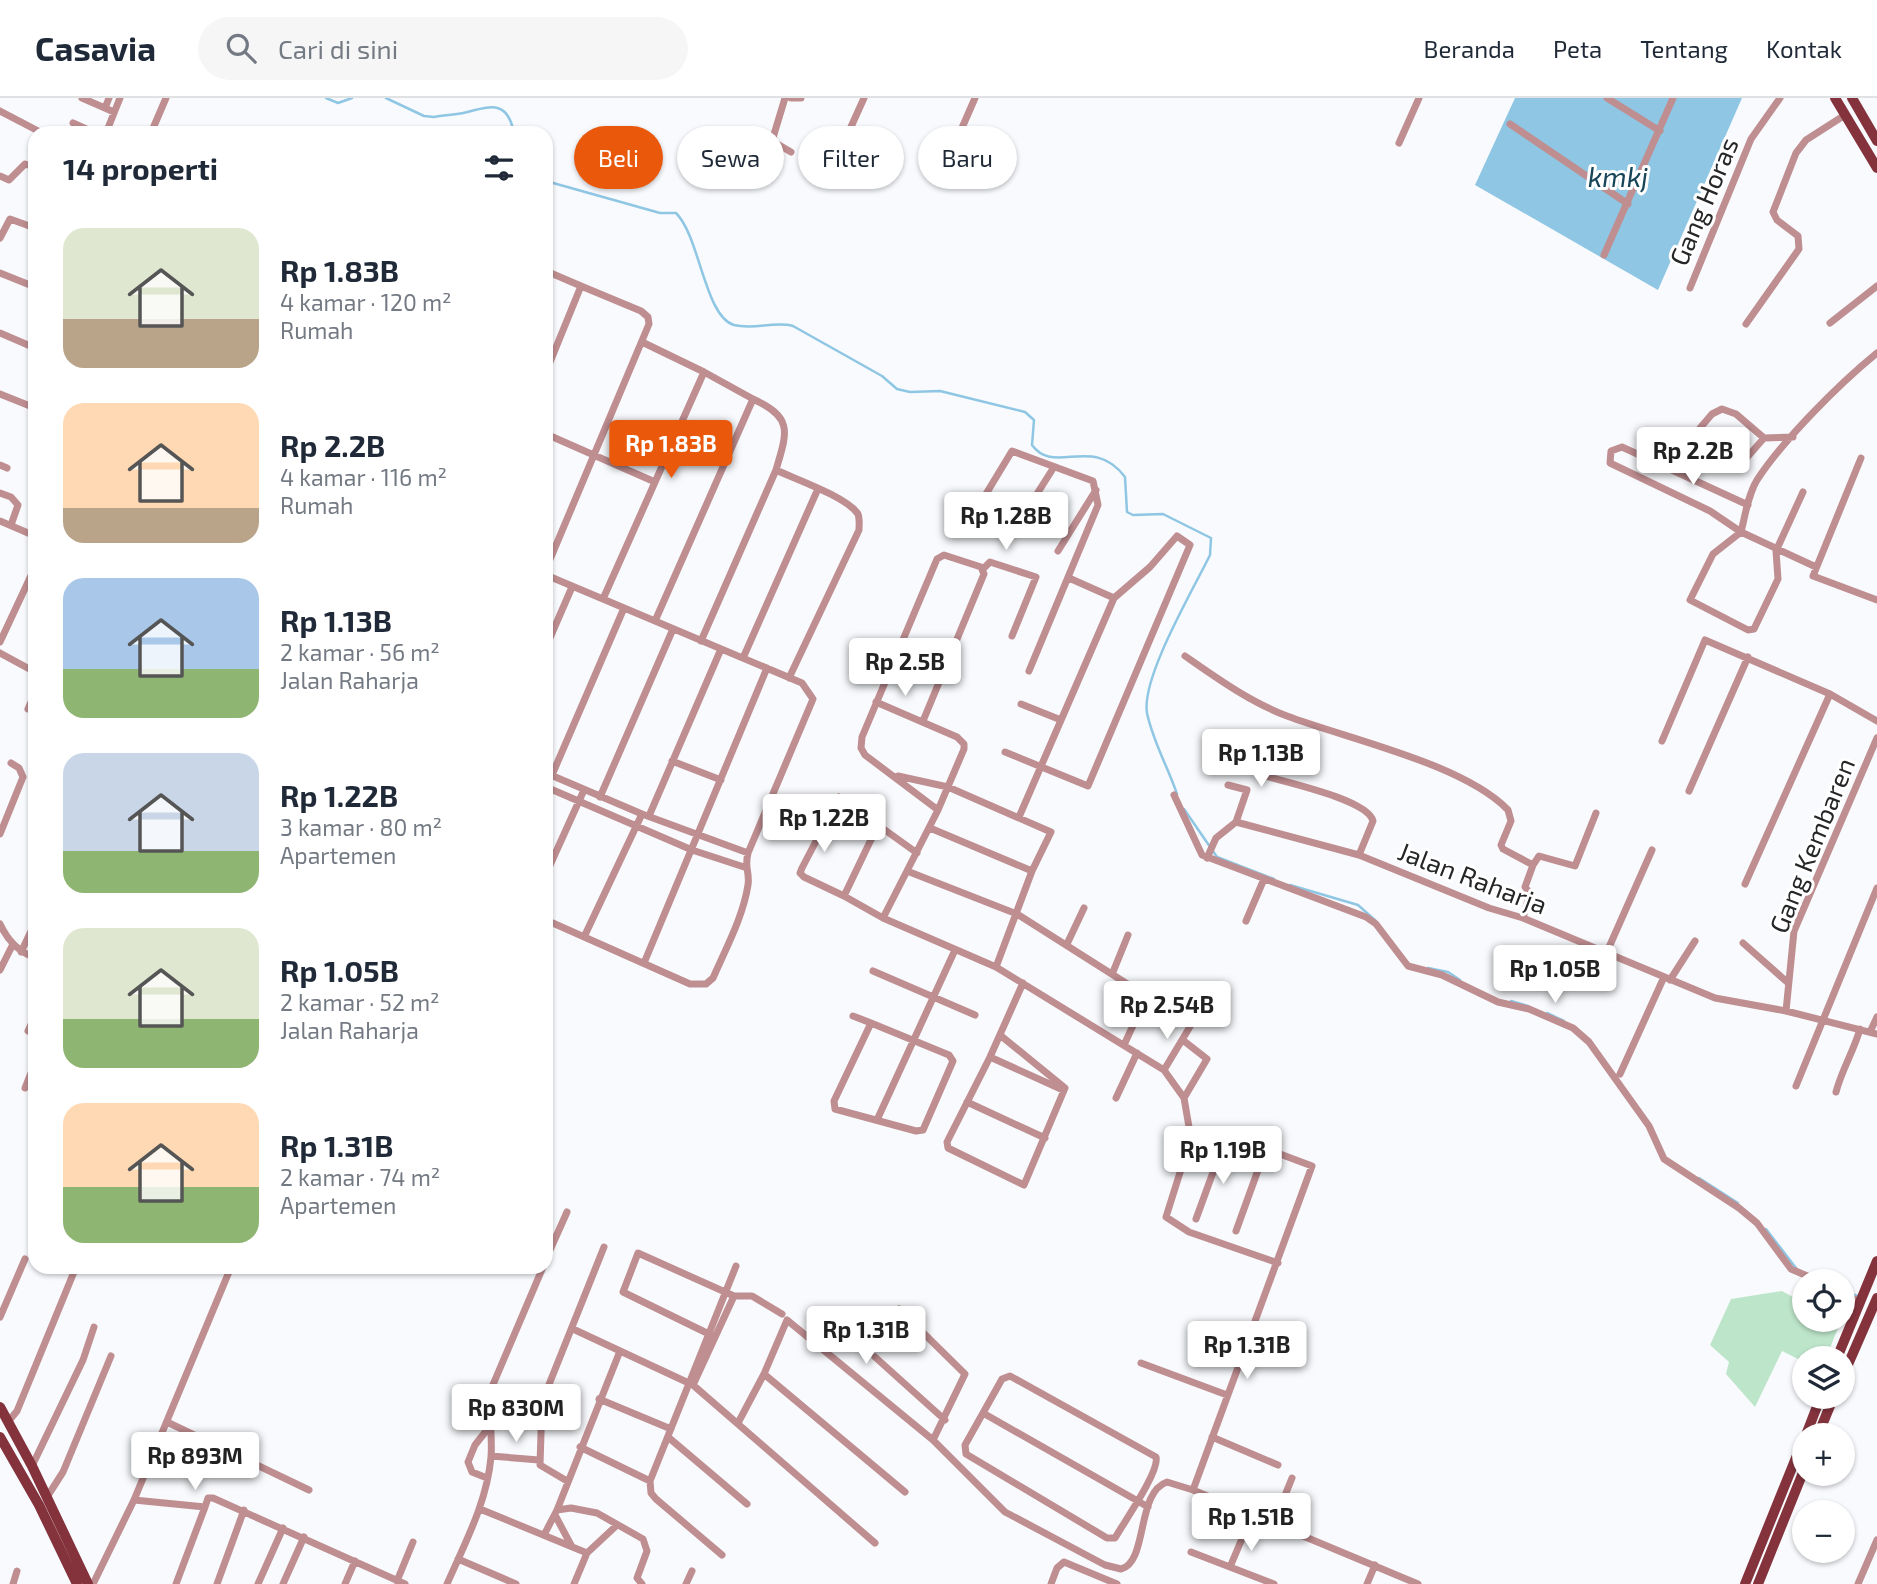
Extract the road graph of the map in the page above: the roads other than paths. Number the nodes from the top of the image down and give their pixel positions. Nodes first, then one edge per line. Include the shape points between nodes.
1 (82, 98) edge
2 (109, 98) edge
3 (120, 98) edge
4 (166, 98) edge
5 (785, 98) edge
6 (791, 98) edge
7 (801, 98) edge
8 (864, 98) edge
9 (975, 98) edge
10 (1419, 98) edge
11 (1607, 98) edge
12 (1673, 98) edge
13 (1780, 98) edge
14 (1835, 98) edge
15 (1852, 98) edge
16 (105, 108) junction
17 (0, 111) edge
18 (114, 111) junction
19 (1845, 115) junction
20 (73, 123) dead end
21 (1510, 124) dead end
22 (29, 126) edge
23 (80, 126) edge
24 (109, 126) edge
25 (154, 126) edge
26 (851, 126) edge
27 (963, 126) edge
28 (1660, 131) junction
29 (1876, 138) edge
30 (1399, 143) dead end
31 (791, 152) dead end
32 (28, 165) edge
33 (1877, 168) edge
34 (0, 176) edge
35 (1628, 204) junction
36 (28, 226) edge
37 (0, 238) edge
38 (1604, 255) dead end
39 (0, 272) edge
40 (553, 274) edge
41 (28, 283) edge
42 (581, 286) junction
43 (1877, 286) edge
44 (1689, 288) dead end
45 (1830, 323) dead end
46 (1746, 324) dead end
47 (0, 334) edge
48 (642, 342) junction
49 (28, 345) edge
50 (1877, 353) edge
51 (553, 355) edge
52 (704, 372) junction
53 (0, 394) edge
54 (753, 399) junction
55 (28, 405) edge
56 (553, 437) edge
57 (1793, 437) junction
58 (1764, 438) junction
59 (1683, 447) dead end
60 (594, 456) junction
61 (1861, 458) dead end
62 (1743, 462) dead end
63 (1054, 467) junction
64 (776, 470) junction
65 (655, 482) junction
66 (1096, 490) junction
67 (817, 491) junction
68 (1803, 492) dead end
69 (0, 493) edge
70 (1748, 505) junction
71 (0, 522) edge
72 (11, 525) junction
73 (966, 527) dead end
74 (1741, 532) junction
75 (28, 533) edge
76 (1009, 538) dead end
77 (1058, 551) dead end
78 (1776, 551) junction
79 (553, 553) edge
80 (1816, 567) junction
81 (983, 569) junction
82 (553, 578) edge
83 (1069, 578) junction
84 (28, 582) edge
85 (572, 587) junction
86 (1114, 598) junction
87 (603, 599) junction
88 (1877, 600) edge
89 (624, 608) junction
90 (655, 621) junction
91 (673, 629) junction
92 (553, 631) edge
93 (1012, 636) dead end
94 (701, 641) junction
95 (0, 642) edge
96 (721, 649) junction
97 (0, 653) edge
98 (1185, 656) dead end
99 (1748, 657) junction
100 (743, 658) junction
101 (28, 668) edge
102 (767, 668) junction
103 (1029, 671) dead end
104 (789, 678) junction
105 (1830, 694) junction
106 (876, 702) junction
107 (1021, 704) dead end
108 (1061, 720) junction
109 (923, 721) junction
110 (1877, 721) edge
111 (1877, 738) edge
112 (1662, 741) dead end
113 (1005, 752) dead end
114 (672, 761) junction
115 (11, 763) dead end
116 (553, 765) edge
117 (1041, 767) junction
118 (1258, 775) dead end
119 (553, 776) edge
120 (897, 776) junction
121 (721, 780) junction
122 (1228, 785) dead end
123 (948, 787) junction
124 (553, 790) edge
125 (584, 790) junction
126 (1689, 791) dead end
127 (1174, 796) dead end
128 (600, 797) junction
129 (579, 802) junction
130 (938, 810) junction
131 (1596, 813) dead end
132 (645, 815) junction
133 (1019, 817) junction
134 (1236, 822) junction
135 (878, 825) junction
136 (636, 827) junction
137 (930, 828) junction
138 (0, 834) edge
139 (698, 835) junction
140 (692, 850) junction
141 (1652, 850) dead end
142 (748, 853) junction
143 (917, 853) junction
144 (1360, 855) junction
145 (1208, 856) junction
146 (553, 859) edge
147 (1534, 865) junction
148 (744, 867) junction
149 (907, 871) junction
150 (1032, 871) junction
151 (1264, 879) junction
152 (1745, 884) dead end
153 (1877, 888) edge
154 (844, 896) junction
155 (1084, 908) dead end
156 (1017, 914) junction
157 (883, 918) junction
158 (1523, 918) junction
159 (1246, 921) dead end
160 (553, 923) edge
161 (0, 924) edge
162 (1128, 935) dead end
163 (585, 936) junction
164 (28, 938) edge
165 (1695, 941) dead end
166 (1743, 943) dead end
167 (13, 944) junction
168 (1067, 944) junction
169 (955, 950) junction
170 (21, 952) junction
171 (1606, 954) junction
172 (28, 955) edge
173 (644, 963) junction
174 (996, 967) junction
175 (0, 970) edge
176 (873, 971) dead end
177 (1114, 972) junction
178 (1667, 978) junction
179 (1787, 982) junction
180 (1023, 983) junction
181 (933, 996) junction
182 (1786, 1011) junction
183 (975, 1015) dead end
184 (853, 1016) dead end
185 (1877, 1017) edge
186 (1822, 1021) junction
187 (871, 1023) junction
188 (1191, 1025) dead end
189 (1860, 1029) junction
190 (1873, 1033) edge
191 (1000, 1035) junction
192 (915, 1041) junction
193 (1184, 1041) junction
194 (1124, 1045) junction
195 (1137, 1053) junction
196 (990, 1058) junction
197 (1164, 1070) junction
198 (1620, 1073) dead end
199 (28, 1080) edge
200 (1796, 1086) dead end
201 (25, 1088) dead end
202 (1065, 1090) junction
203 (1836, 1092) dead end
204 (1116, 1098) dead end
205 (1184, 1098) junction
206 (968, 1102) junction
207 (877, 1121) junction
208 (1045, 1138) junction
209 (1266, 1149) junction
210 (567, 1212) dead end
211 (1196, 1219) dead end
212 (1236, 1231) dead end
213 (553, 1243) edge
214 (604, 1247) dead end
215 (25, 1259) dead end
216 (1877, 1261) edge
217 (1278, 1263) junction
218 (736, 1266) dead end
219 (1792, 1269) edge
220 (73, 1274) edge
221 (228, 1274) edge
222 (540, 1274) edge
223 (731, 1294) junction
224 (1855, 1298) edge
225 (1877, 1298) edge
226 (1861, 1300) junction
227 (899, 1309) dead end
228 (782, 1314) dead end
229 (0, 1317) edge
230 (94, 1327) dead end
231 (573, 1329) junction
232 (713, 1335) junction
233 (1842, 1346) edge
234 (1855, 1349) edge
235 (620, 1351) junction
236 (111, 1356) dead end
237 (875, 1357) dead end
238 (1141, 1363) dead end
239 (764, 1374) junction
240 (690, 1384) junction
241 (1227, 1395) junction
242 (599, 1399) junction
243 (0, 1407) edge
244 (983, 1413) junction
245 (945, 1420) junction
246 (8, 1422) junction
247 (166, 1422) junction
248 (738, 1423) junction
249 (490, 1425) junction
250 (669, 1433) junction
251 (0, 1437) edge
252 (1212, 1437) junction
253 (933, 1440) junction
254 (580, 1447) junction
255 (491, 1456) junction
256 (539, 1460) junction
257 (1278, 1465) dead end
258 (32, 1466) junction
259 (487, 1478) junction
260 (1292, 1478) dead end
261 (1792, 1479) edge
262 (568, 1480) junction
263 (650, 1481) junction
264 (1795, 1486) edge
265 (309, 1490) dead end
266 (1193, 1490) junction
267 (905, 1492) dead end
268 (47, 1497) junction
269 (134, 1500) junction
270 (1136, 1500) junction
271 (747, 1504) dead end
272 (1784, 1505) junction
273 (205, 1507) junction
274 (1148, 1507) junction
275 (480, 1508) junction
276 (244, 1510) junction
277 (556, 1513) junction
278 (1252, 1515) junction
279 (1273, 1525) junction
280 (615, 1526) junction
281 (284, 1528) junction
282 (544, 1535) junction
283 (304, 1538) junction
284 (1877, 1539) edge
285 (413, 1542) dead end
286 (876, 1543) dead end
287 (571, 1546) junction
288 (1191, 1552) dead end
289 (587, 1553) junction
290 (722, 1555) dead end
291 (458, 1559) junction
292 (355, 1561) junction
293 (1375, 1565) junction
294 (1230, 1566) junction
295 (17, 1571) dead end
296 (692, 1571) dead end
297 (1100, 1580) edge
298 (401, 1582) edge
299 (13, 1584) edge
300 (77, 1584) edge
301 (90, 1584) edge
302 (176, 1584) edge
303 (216, 1584) edge
304 (258, 1584) edge
305 (283, 1584) edge
306 (345, 1584) edge
307 (447, 1584) edge
308 (516, 1584) edge
309 (574, 1584) edge
310 (642, 1584) edge
311 (686, 1584) edge
312 (1051, 1584) edge
313 (1117, 1584) edge
314 (1274, 1584) edge
315 (1367, 1584) edge
316 (1418, 1584) edge
317 (1745, 1584) edge
318 (1758, 1584) edge
319 (1858, 1584) edge

1 - 16 street
2 - 16 street
3 - 18 street
4 - 25 street
5 - 31 street via 772,141
6 - 7 street
8 - 26 street
9 - 27 street
10 - 30 street
11 - 28 street
12 - 28 street
13 - 44 street, Gang Horas via 1751,139
14 - 19 main road
15 - 29 main road
16 - 18 street
17 - 22 street
18 - 24 street
19 - 33 main road
19 - 46 street via 1806,140 1796,153 1773,212 1798,236 1799,249
20 - 23 street
21 - 35 street
28 - 35 street
32 - 34 street via 9,180
35 - 38 street
36 - 37 street via 9,219
39 - 41 street
40 - 42 street
42 - 48 street via 645,314 649,324
42 - 51 street
43 - 45 street
47 - 49 street
48 - 52 street
48 - 60 street
50 - 57 street via 1856,369
52 - 54 street
52 - 65 street
53 - 55 street
54 - 64 street via 784,421 786,437
54 - 90 street
56 - 60 street
57 - 58 street
57 - 70 street via 1756,482
58 - 59 street via 1736,414 1722,409
58 - 62 street
60 - 65 street
60 - 79 street
61 - 80 street
63 - 66 street via 1093,481
63 - 73 street via 1012,451
63 - 76 street
64 - 67 street
64 - 94 street
65 - 87 street
66 - 77 street
66 - 83 street via 1098,505
67 - 100 street
67 - 104 street via 854,510 859,530
68 - 78 street
69 - 72 street via 18,505
70 - 74 street
70 - 74 street via 1622,447 1611,451 1610,463 1710,511
71 - 72 street
72 - 75 street
74 - 78 street
74 - 78 street via 1713,554 1690,598 1693,603 1745,629 1754,629 1778,579
78 - 80 street
80 - 88 street via 1815,577
81 - 93 street via 990,562 1036,577
81 - 106 street via 938,557
81 - 109 street
82 - 85 street
83 - 86 street
83 - 103 street
84 - 95 street
85 - 87 street
85 - 92 street
86 - 108 street
86 - 117 street via 1150,568 1177,536 1190,545 1088,786
87 - 89 street
89 - 90 street
89 - 116 street
90 - 91 street
91 - 94 street
91 - 128 street
94 - 96 street
96 - 100 street
96 - 114 street
97 - 101 street
98 - 147 street via 1234,690 1283,715 1402,755 1474,786 1508,810 1511,821 1503,849
99 - 105 street
99 - 112 street via 1703,640
99 - 126 street
100 - 102 street
102 - 104 street
102 - 121 street
104 - 142 street via 809,689 813,704
105 - 110 street
105 - 152 street
106 - 109 street
106 - 120 street via 861,748
107 - 108 street
108 - 117 street
109 - 123 street via 960,738 965,745
111 - 179 street, Gang Kembaren via 1794,930
113 - 117 street
114 - 121 street
114 - 132 street
115 - 138 street via 23,777
117 - 133 street
118 - 144 street via 1366,810 1373,821
119 - 125 street
120 - 123 street
120 - 130 street
121 - 139 street
122 - 134 street via 1247,790
123 - 130 street
123 - 133 street
124 - 129 street
125 - 128 street
125 - 129 street
127 - 145 street via 1191,837
128 - 132 street
129 - 136 street
129 - 146 street
130 - 137 street
131 - 147 street via 1576,866 1539,856
132 - 136 street
132 - 139 street
133 - 150 street via 1051,832
134 - 144 street, Jalan Raharja
134 - 145 street via 1216,838
135 - 143 street
135 - 154 street
135 - 154 street via 839,797 802,868 804,877
136 - 140 street
136 - 163 street
137 - 143 street
137 - 150 street
139 - 140 street
139 - 142 street
140 - 148 street
140 - 173 street
141 - 171 street
142 - 148 street
143 - 149 street
144 - 158 street, Jalan Raharja
145 - 151 street
147 - 158 street via 1525,887 1530,893
148 - 173 street via 749,876 744,903 713,978 698,986
149 - 156 street
149 - 157 street
150 - 156 street
151 - 159 street
151 - 219 street via 1366,917 1414,969 1442,975 1487,998 1573,1028 1589,1042 1649,1126 1664,1159 1757,1223
153 - 186 street
154 - 157 street
155 - 168 street
156 - 168 street
156 - 174 street
157 - 169 street
158 - 171 street, Jalan Raharja
160 - 163 street
161 - 167 street
162 - 177 street
163 - 173 street
164 - 170 street
165 - 178 street
166 - 179 street
167 - 170 street
167 - 175 street
168 - 177 street
169 - 174 street
169 - 181 street
170 - 172 street
171 - 178 street, Jalan Raharja
174 - 180 street
176 - 181 street
177 - 194 street via 1143,998
178 - 182 street, Jalan Raharja via 1715,998
178 - 198 street
179 - 182 street, Gang Kembaren
180 - 191 street
180 - 194 street
181 - 183 street
181 - 192 street
182 - 186 street, Jalan Raharja
184 - 187 street
185 - 190 street
186 - 189 street, Jalan Raharja
186 - 200 street
187 - 192 street
187 - 207 street via 834,1106
188 - 193 street
189 - 190 street, Jalan Raharja
189 - 203 street
191 - 196 street
191 - 202 street
192 - 207 street
192 - 207 street via 953,1060 926,1128 916,1131
193 - 197 street
193 - 205 street via 1207,1059
194 - 195 street
195 - 197 street
195 - 204 street
196 - 202 street
196 - 206 street
197 - 205 street
199 - 201 street
202 - 208 street
205 - 217 street via 1188,1147 1166,1217 1189,1232
206 - 208 street
206 - 208 street via 948,1148 1022,1185
209 - 211 street via 1226,1135
209 - 212 street
209 - 217 street via 1313,1168
210 - 213 street
214 - 231 street
215 - 229 street
216 - 226 main road
217 - 241 street
218 - 223 street
220 - 246 street via 17,1411
221 - 247 street
222 - 249 street via 492,1387
223 - 228 street via 752,1296
223 - 232 street
223 - 232 street via 637,1254 623,1292
224 - 226 street
225 - 234 main road
226 - 233 main road
227 - 245 street via 964,1370
230 - 258 street
231 - 235 street
231 - 256 street via 542,1402
232 - 240 street
235 - 240 street
235 - 242 street
236 - 268 street via 64,1472
237 - 245 street
238 - 241 street
239 - 248 street
239 - 253 street via 788,1320
239 - 267 street
240 - 248 street
240 - 250 street
241 - 252 street
242 - 250 street
242 - 254 street
243 - 246 main road
244 - 270 street
244 - 270 street via 965,1445 966,1454 1107,1538 1115,1538
244 - 270 street via 1002,1380 1010,1376 1156,1457 1156,1468
245 - 253 street
246 - 258 main road
247 - 265 street
247 - 269 street
248 - 286 street
249 - 255 street
249 - 259 street via 468,1462 472,1472
250 - 263 street
250 - 271 street
251 - 300 main road
252 - 257 street
252 - 266 street
253 - 274 street via 1013,1519 1114,1568 1127,1568 1133,1561
254 - 262 street
254 - 263 street
255 - 256 street
255 - 259 street
256 - 262 street via 543,1469
258 - 268 main road
259 - 275 street
260 - 279 street
261 - 272 main road
262 - 277 street
263 - 290 street via 656,1499
264 - 272 main road
266 - 274 street via 1163,1483
266 - 278 street
268 - 301 main road
269 - 273 street
269 - 301 street
270 - 274 street
272 - 317 main road
272 - 318 main road
273 - 276 street via 211,1497
273 - 302 street
275 - 282 street
275 - 291 street
276 - 281 street
276 - 303 street
277 - 280 street via 583,1508
277 - 282 street
277 - 287 street
278 - 279 street
278 - 294 street
279 - 293 street
280 - 289 street
280 - 310 street via 646,1543 637,1578
281 - 283 street
281 - 304 street
282 - 287 street
283 - 292 street
283 - 305 street
284 - 319 street
285 - 298 street
287 - 289 street
288 - 294 street
289 - 309 street
291 - 307 street
291 - 308 street
292 - 298 street
292 - 306 street
293 - 315 street
293 - 316 street
294 - 314 street
295 - 299 street
296 - 311 street
297 - 312 street via 1064,1562
297 - 313 street

